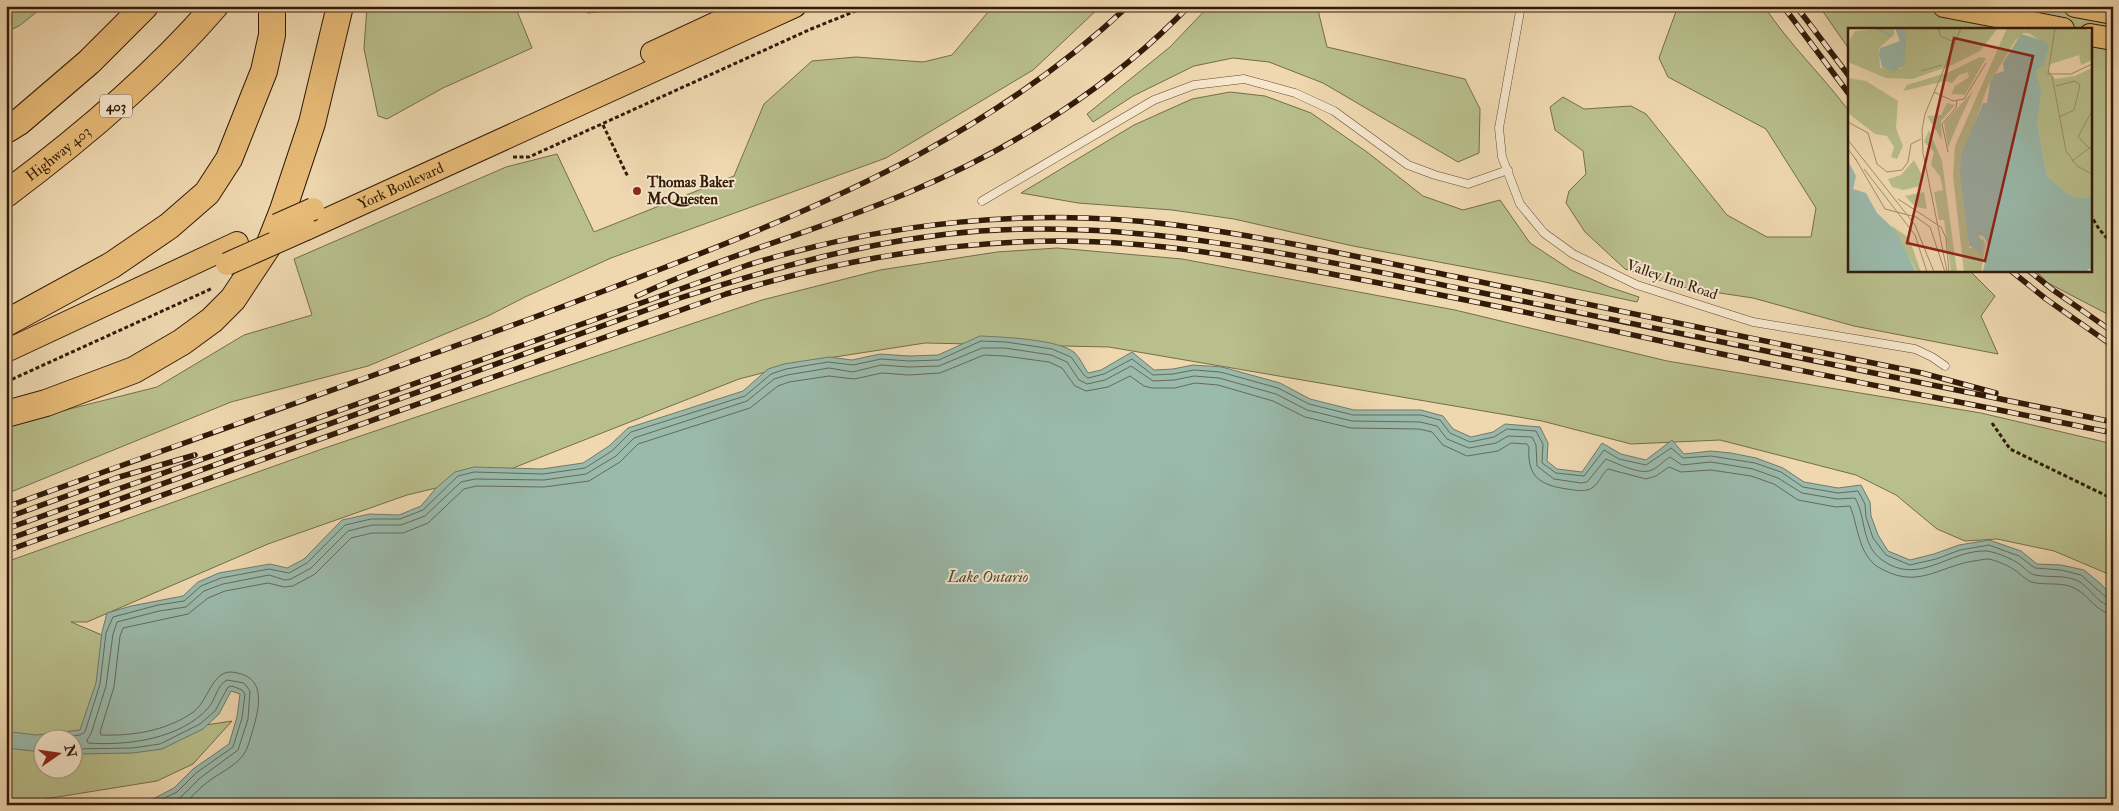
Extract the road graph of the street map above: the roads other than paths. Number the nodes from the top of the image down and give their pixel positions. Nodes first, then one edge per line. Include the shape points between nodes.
1 (145, 6) edge
2 (216, 6) edge
3 (272, 6) edge
4 (340, 6) edge
5 (753, 6) edge
6 (795, 6) edge
7 (1521, 6) edge
8 (1944, 6) edge
9 (2075, 6) edge
10 (2113, 13) edge
11 (2058, 28) edge
12 (2092, 35) edge
13 (2113, 39) edge
14 (6, 130) edge
15 (1508, 170) junction
16 (6, 194) edge
17 (982, 201) dead end
18 (309, 219) junction
19 (6, 323) edge
20 (6, 351) edge
21 (6, 366) edge
22 (1945, 366) dead end
23 (6, 414) edge

1 - 14 highway via 89,62
2 - 16 highway, Highway 403 / 403 via 123,100 60,154
3 - 19 highway via 272,34 264,71 229,159 207,193 169,226 112,265
4 - 23 highway via 312,123 283,210 270,243 233,298 212,320 182,342 134,370 46,403
5 - 18 main road, York Boulevard
6 - 18 main road, York Boulevard
7 - 15 lane, Valley Inn Road via 1499,128 1502,157
8 - 11 main road
9 - 10 main road
12 - 13 main road
15 - 17 lane via 1468,184 1435,175 1408,165 1334,111 1294,93 1244,79 1194,85 1154,100
15 - 22 lane, Valley Inn Road via 1520,204 1544,232 1573,254 1637,286 1753,322 1915,350
18 - 20 main road, York Boulevard, bridge via 237,243
18 - 21 main road, York Boulevard, bridge via 227,264

